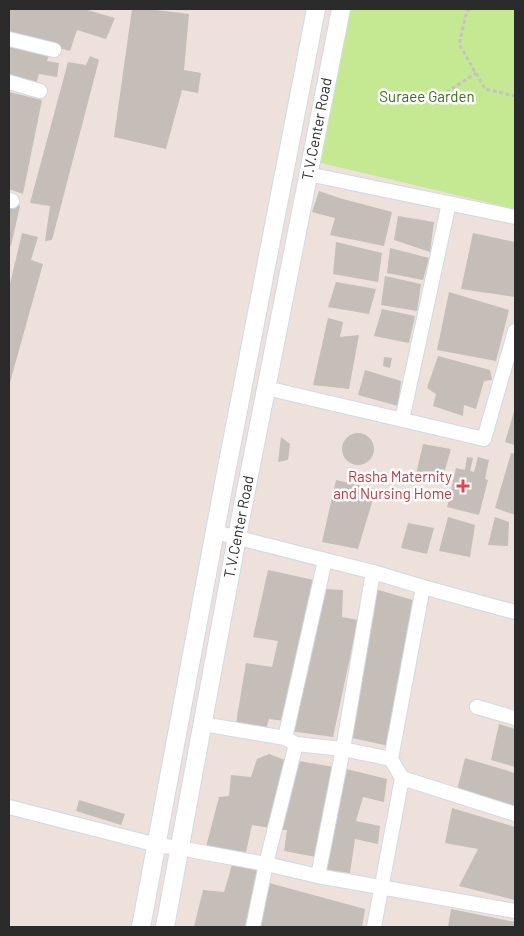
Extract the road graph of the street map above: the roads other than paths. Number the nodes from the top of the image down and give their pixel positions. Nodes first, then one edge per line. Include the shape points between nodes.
1 (316, 9) edge
2 (340, 9) edge
3 (9, 39) edge
4 (54, 50) dead end
5 (9, 82) edge
6 (40, 91) dead end
7 (308, 174) junction
8 (449, 203) junction
9 (515, 217) edge
10 (515, 331) edge
11 (266, 388) junction
12 (402, 420) junction
13 (215, 532) junction
14 (237, 538) junction
15 (325, 560) junction
16 (373, 572) junction
17 (423, 587) junction
18 (515, 612) edge
19 (477, 707) dead end
20 (515, 718) edge
21 (203, 724) junction
22 (291, 741) junction
23 (343, 749) junction
24 (391, 759) junction
25 (402, 778) junction
26 (9, 808) edge
27 (515, 814) edge
28 (157, 845) junction
29 (180, 848) junction
30 (266, 864) junction
31 (318, 876) junction
32 (381, 886) junction
33 (515, 911) edge
34 (142, 927) edge
35 (165, 927) edge
36 (253, 927) edge
37 (374, 927) edge

1 - 13 street, T.V.Center Road
2 - 7 street, T.V.Center Road
3 - 4 street
5 - 6 street
7 - 8 street
7 - 11 street, T.V.Center Road
8 - 9 street
8 - 12 street
10 - 12 street via 484,439
11 - 12 street
11 - 14 street, T.V.Center Road
13 - 14 street
13 - 28 street, T.V.Center Road
14 - 15 street
14 - 21 street, T.V.Center Road
15 - 16 street
15 - 22 street
16 - 17 street
16 - 23 street
17 - 18 street
17 - 24 street
19 - 20 street
21 - 22 street
21 - 29 street, T.V.Center Road
22 - 23 street
22 - 30 street
23 - 24 street
23 - 31 street
24 - 25 street
25 - 27 street
25 - 32 street
26 - 28 street
28 - 29 street
28 - 34 street, T.V.Center Road
29 - 30 street
29 - 35 street, T.V.Center Road
30 - 31 street
30 - 36 street
31 - 32 street
32 - 33 street
32 - 37 street

